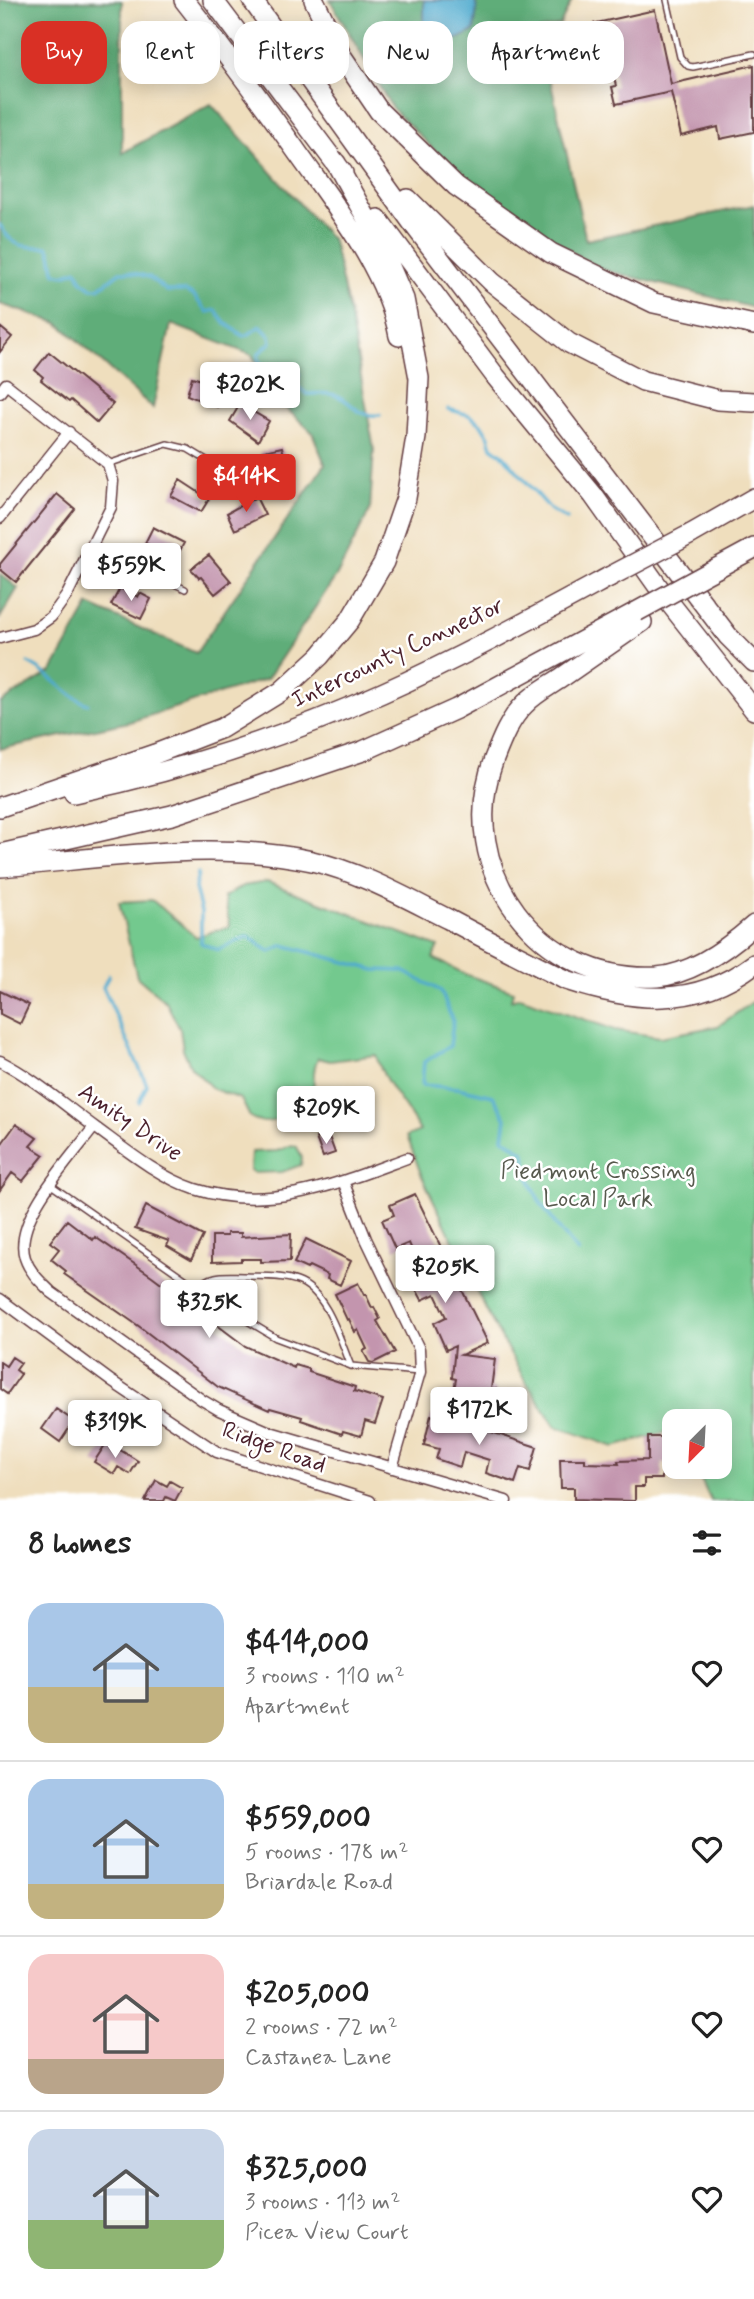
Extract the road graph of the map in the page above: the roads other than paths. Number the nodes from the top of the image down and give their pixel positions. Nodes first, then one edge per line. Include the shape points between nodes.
1 (184, 0) edge
2 (213, 0) edge
3 (252, 0) edge
4 (314, 0) edge
5 (667, 0) edge
6 (754, 54) edge
7 (342, 124) junction
8 (336, 163) junction
9 (754, 325) edge
10 (0, 392) edge
11 (754, 402) edge
12 (69, 432) junction
13 (416, 437) junction
14 (107, 464) junction
15 (242, 481) dead end
16 (754, 498) edge
17 (0, 518) edge
18 (92, 545) junction
19 (754, 548) edge
20 (186, 589) dead end
21 (640, 617) junction
22 (0, 638) edge
23 (754, 662) edge
24 (754, 710) edge
25 (0, 808) edge
26 (0, 854) edge
27 (0, 867) edge
28 (754, 925) edge
29 (754, 964) edge
30 (0, 1060) edge
31 (94, 1127) junction
32 (407, 1158) dead end
33 (343, 1181) junction
34 (51, 1185) junction
35 (198, 1288) junction
36 (0, 1299) edge
37 (351, 1366) junction
38 (420, 1372) junction
39 (392, 1468) junction
40 (370, 1501) edge
41 (506, 1501) edge

1 - 13 highway via 337,208 371,264 396,320
2 - 8 highway
3 - 7 highway
4 - 9 highway via 341,55 379,111 456,186 551,253 654,303
5 - 6 lane via 680,57 688,66
7 - 11 highway via 456,248 569,343 643,381 718,400
7 - 23 highway via 414,225 729,636
8 - 13 highway via 379,241 404,299 419,378
8 - 24 highway
10 - 12 street via 6,384
12 - 14 street
12 - 17 street
13 - 25 highway via 407,498 384,562 350,620 282,691 222,728
14 - 15 lane via 167,444 188,449
14 - 18 street via 113,481 111,507
16 - 25 highway, Intercounty Connector, bridge via 453,660 380,694 277,735 148,777
18 - 20 lane
18 - 22 street via 51,617 34,629
19 - 21 highway, bridge
21 - 26 highway via 363,751 172,815
21 - 28 highway via 524,704 502,738 483,800 489,863 537,938 597,971 659,977 691,969
27 - 29 highway via 202,850 280,855 350,873 404,896 566,980 637,998 691,995
30 - 31 street, Amity Drive
31 - 33 street, Amity Drive via 155,1170 220,1195 288,1196
31 - 34 street
32 - 33 street, Amity Drive
33 - 38 street via 419,1349
34 - 35 lane
34 - 39 street via 32,1212 23,1242 31,1271 51,1292 219,1410 270,1432
35 - 37 lane via 276,1338
35 - 37 lane via 206,1278 221,1275 301,1282 331,1315
36 - 40 street, Ridge Road via 217,1452
37 - 38 lane
38 - 39 street
39 - 41 street

